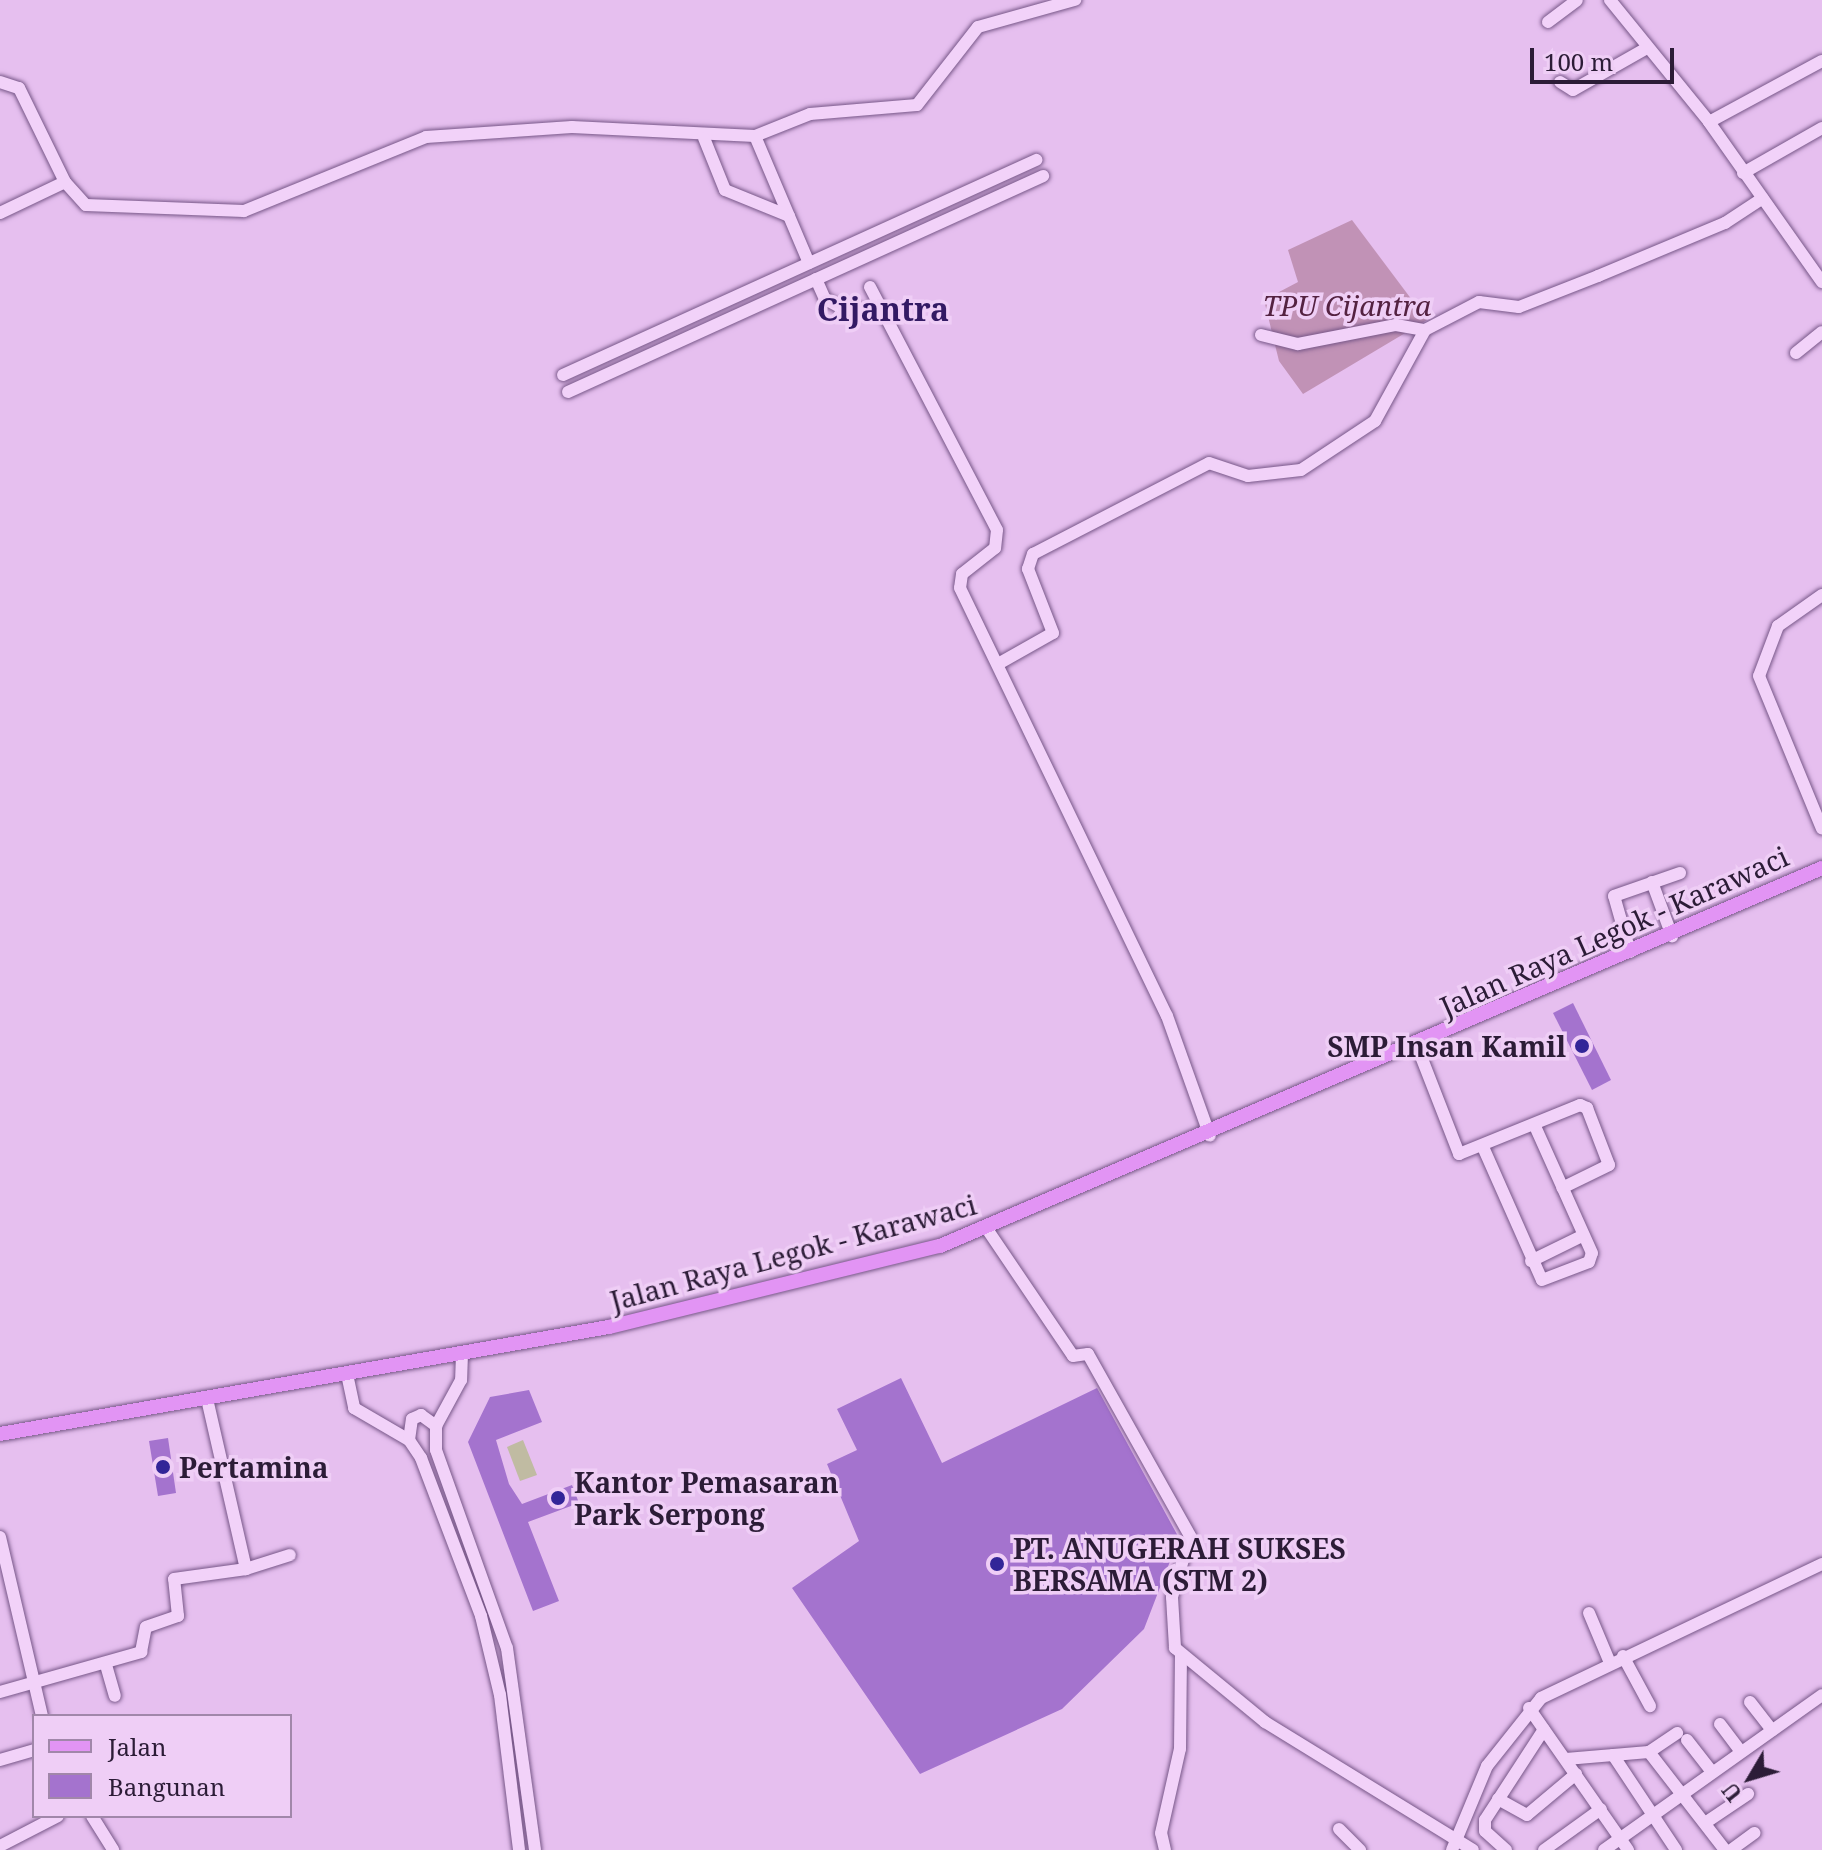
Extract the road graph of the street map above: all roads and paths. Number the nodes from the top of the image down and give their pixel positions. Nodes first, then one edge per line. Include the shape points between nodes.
1 (1075, 0) edge
2 (1577, 0) edge
3 (1610, 0) edge
4 (1548, 22) dead end
5 (1647, 48) junction
6 (1822, 61) edge
7 (0, 82) edge
8 (1560, 82) dead end
9 (1709, 122) junction
10 (1822, 128) edge
11 (755, 136) junction
12 (704, 138) junction
13 (1036, 160) dead end
14 (1743, 173) junction
15 (1043, 176) dead end
16 (65, 182) junction
17 (1763, 198) junction
18 (0, 213) edge
19 (789, 216) junction
20 (913, 216) junction
21 (921, 232) junction
22 (809, 263) junction
23 (816, 279) junction
24 (1822, 282) edge
25 (870, 287) dead end
26 (745, 293) junction
27 (752, 309) junction
28 (883, 312) junction
29 (1425, 330) junction
30 (1822, 332) edge
31 (1261, 335) dead end
32 (1796, 353) dead end
33 (563, 375) dead end
34 (568, 392) dead end
35 (1822, 595) edge
36 (998, 664) junction
37 (1822, 829) edge
38 (1822, 868) edge
39 (1680, 873) dead end
40 (1652, 882) junction
41 (1672, 936) junction
42 (1630, 952) junction
43 (1417, 1046) junction
44 (1534, 1124) junction
45 (1210, 1136) junction
46 (1483, 1147) junction
47 (1562, 1188) junction
48 (987, 1229) junction
49 (1582, 1236) junction
50 (1531, 1261) junction
51 (462, 1354) junction
52 (347, 1374) junction
53 (207, 1399) junction
54 (436, 1426) junction
55 (0, 1434) edge
56 (409, 1440) junction
57 (452, 1492) junction
58 (436, 1498) junction
59 (0, 1537) edge
60 (290, 1555) dead end
61 (1822, 1564) edge
62 (246, 1569) junction
63 (1589, 1613) dead end
64 (503, 1632) junction
65 (487, 1636) junction
66 (507, 1648) junction
67 (492, 1654) junction
68 (1181, 1654) junction
69 (1623, 1656) junction
70 (1610, 1663) junction
71 (106, 1665) junction
72 (37, 1681) junction
73 (0, 1692) edge
74 (1822, 1695) edge
75 (115, 1696) dead end
76 (1750, 1702) dead end
77 (1650, 1706) dead end
78 (1529, 1708) junction
79 (42, 1714) edge
80 (1720, 1724) dead end
81 (1544, 1729) junction
82 (1772, 1730) junction
83 (32, 1751) edge
84 (1649, 1752) junction
85 (1741, 1752) junction
86 (1613, 1755) junction
87 (1566, 1759) junction
88 (0, 1760) edge
89 (1712, 1772) junction
90 (1576, 1774) junction
91 (1683, 1794) junction
92 (1748, 1794) dead end
93 (1498, 1799) junction
94 (1601, 1809) junction
95 (1653, 1815) junction
96 (54, 1818) edge
97 (93, 1818) edge
98 (1705, 1823) junction
99 (1339, 1829) dead end
100 (1754, 1833) dead end
101 (1456, 1844) edge
102 (1625, 1844) edge
103 (0, 1846) edge
104 (113, 1850) edge
105 (519, 1850) edge
106 (535, 1850) edge
107 (1165, 1850) edge
108 (1360, 1850) edge
109 (1473, 1850) edge
110 (1506, 1850) edge
111 (1544, 1850) edge
112 (1604, 1850) edge
113 (1676, 1850) edge
114 (1728, 1850) edge

1 - 11 street via 978,27 917,105 810,114
2 - 4 street
3 - 5 street
5 - 8 street via 1573,90
5 - 9 street
6 - 9 street
7 - 16 street via 19,88
9 - 14 street
10 - 14 street
11 - 12 street
11 - 19 street
12 - 16 street via 572,127 426,137 244,211 86,205
12 - 19 street via 725,190
13 - 20 street
14 - 17 street
15 - 21 street
16 - 18 street
17 - 24 street
17 - 29 street via 1725,223 1519,307 1479,302
19 - 22 street
20 - 21 street
20 - 22 street
21 - 23 street
22 - 26 street
23 - 27 street
23 - 28 street via 825,299 842,308
25 - 28 street
26 - 27 street
26 - 33 street
27 - 34 street
28 - 36 street via 997,530 995,548 959,582
29 - 31 street via 1396,325 1298,344
29 - 36 street via 1375,421 1310,465 1259,477 1209,463 1033,554 1028,569 1053,633
30 - 32 street
35 - 37 street via 1778,626 1759,676
36 - 45 street via 1167,1016
38 - 41 main road, Jalan Raya Legok - Karawaci
39 - 40 street
40 - 41 street
40 - 42 street via 1612,901
41 - 42 main road, Jalan Raya Legok - Karawaci
42 - 43 main road, Jalan Raya Legok - Karawaci
43 - 45 main road, Jalan Raya Legok - Karawaci
43 - 46 street via 1455,1150
44 - 46 street
44 - 47 street
44 - 47 street via 1587,1108 1609,1165
45 - 48 main road, Jalan Raya Legok - Karawaci
46 - 50 street
47 - 49 street
48 - 51 main road, Jalan Raya Legok - Karawaci via 766,1292
48 - 68 street via 1073,1356 1088,1354 1190,1536 1170,1616 1172,1644
49 - 50 street
49 - 50 street via 1589,1262 1544,1281
51 - 52 main road, Jalan Raya Legok - Karawaci
51 - 54 street via 456,1396
52 - 53 main road, Jalan Raya Legok - Karawaci
52 - 56 street via 354,1408
53 - 55 main road, Jalan Raya Legok - Karawaci
53 - 62 street
54 - 56 street via 421,1415 412,1419
54 - 57 street via 436,1450
56 - 58 street
57 - 58 street
57 - 64 street
58 - 65 street
59 - 72 street
60 - 62 street
61 - 69 street
62 - 71 street via 174,1579 178,1616 146,1627 141,1652
63 - 70 street
64 - 65 street
64 - 66 street
65 - 67 street
66 - 67 street
66 - 106 street
67 - 105 street
68 - 101 street via 1265,1722
68 - 107 street via 1180,1749 1162,1821
69 - 70 street
69 - 77 street
70 - 78 street
71 - 72 street
71 - 75 street
72 - 73 street
72 - 79 street
74 - 82 street
76 - 82 street
78 - 81 street
78 - 101 street via 1479,1781
80 - 85 street
81 - 87 street
81 - 93 street
82 - 85 street
83 - 88 street
84 - 86 street
84 - 89 street via 1682,1737
84 - 91 street
85 - 89 street
86 - 87 street
86 - 95 street
87 - 90 street
89 - 91 street
90 - 93 street via 1527,1815
90 - 94 street
91 - 95 street
91 - 98 street
92 - 98 street
93 - 110 street via 1483,1826
94 - 102 street
94 - 111 street
95 - 102 street
95 - 113 street
96 - 103 street
97 - 104 street
98 - 114 street
99 - 108 street
100 - 114 street
101 - 109 street
102 - 112 street

